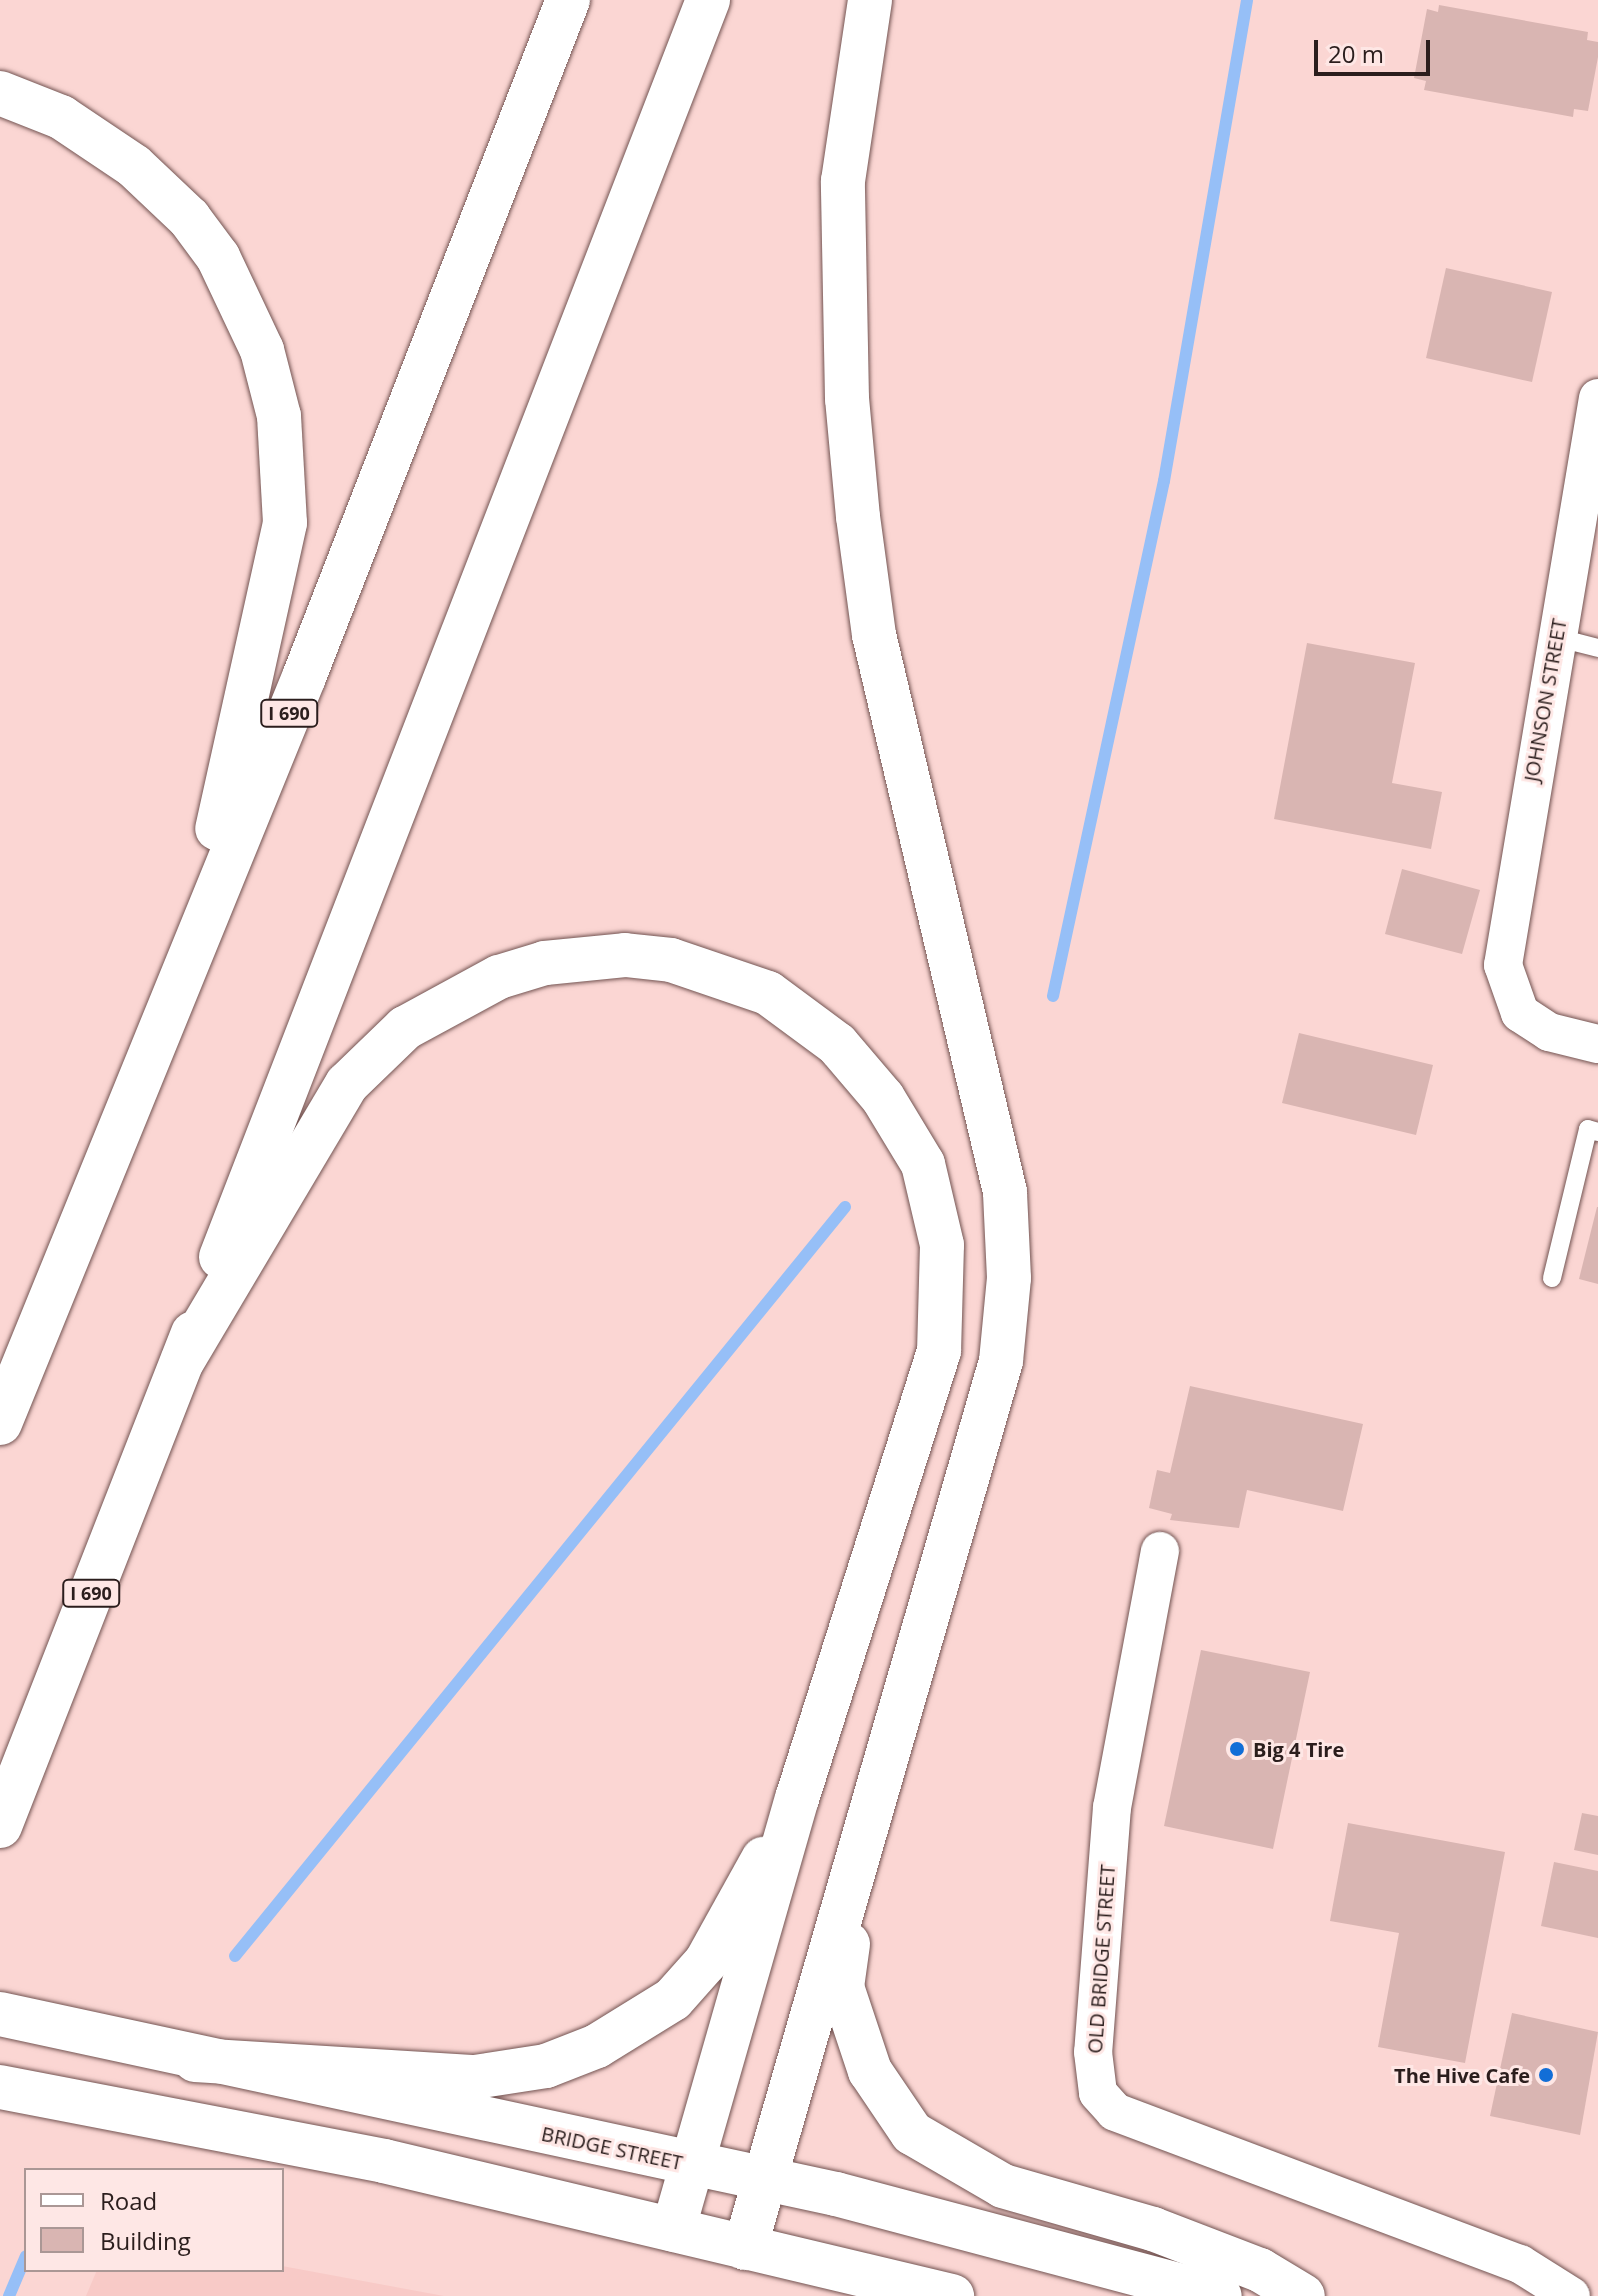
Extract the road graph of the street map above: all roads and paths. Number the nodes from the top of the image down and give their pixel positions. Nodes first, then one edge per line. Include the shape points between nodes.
1 (568, 0) edge
2 (708, 0) edge
3 (870, 0) edge
4 (0, 93) edge
5 (1598, 398) edge
6 (1591, 475) edge
7 (1555, 637) junction
8 (1598, 648) edge
9 (186, 955) junction
10 (1598, 1044) edge
11 (1598, 1132) edge
12 (1552, 1278) dead end
13 (183, 1360) junction
14 (0, 1423) edge
15 (1160, 1551) dead end
16 (797, 1798) junction
17 (0, 1826) edge
18 (861, 1840) junction
19 (0, 2014) edge
20 (195, 2060) junction
21 (0, 2087) edge
22 (692, 2165) junction
23 (763, 2179) junction
24 (673, 2230) junction
25 (745, 2248) junction
26 (952, 2296) edge
27 (1220, 2296) edge
28 (1303, 2296) edge
29 (1571, 2296) edge

1 - 9 main road, I 690 via 304,677
2 - 13 main road, I 690 via 314,1005
3 - 18 main road via 843,181 847,399 858,517 874,635 1005,1192 1009,1278 1001,1361
4 - 9 main road via 61,117 134,166 189,218 218,257 262,350 279,416 285,523 276,582
5 - 6 street, JOHNSON STREET
6 - 7 street, JOHNSON STREET
7 - 8 lane
7 - 10 street, JOHNSON STREET via 1503,965 1513,1002 1549,1032
9 - 14 main road, I 690
11 - 12 lane via 1588,1129
13 - 16 main road via 347,1084 405,1028 499,977 545,963 625,955 671,960 768,993 837,1044 883,1098 923,1164 942,1245 939,1351
13 - 17 main road, I 690
15 - 29 street, OLD BRIDGE STREET via 1112,1807 1093,2052 1098,2093 1115,2112 1520,2264
16 - 20 main road via 706,1962 673,1999 597,2046 546,2066 475,2077
16 - 22 main road
18 - 23 main road
18 - 28 main road via 842,1987 870,2071 912,2133 1003,2186 1153,2229 1260,2270
19 - 20 main road, BRIDGE STREET
20 - 22 main road, BRIDGE STREET
21 - 24 main road via 384,2161
22 - 23 main road, BRIDGE STREET
22 - 24 main road
23 - 25 main road
23 - 27 main road, BRIDGE STREET
24 - 25 main road
25 - 26 main road

